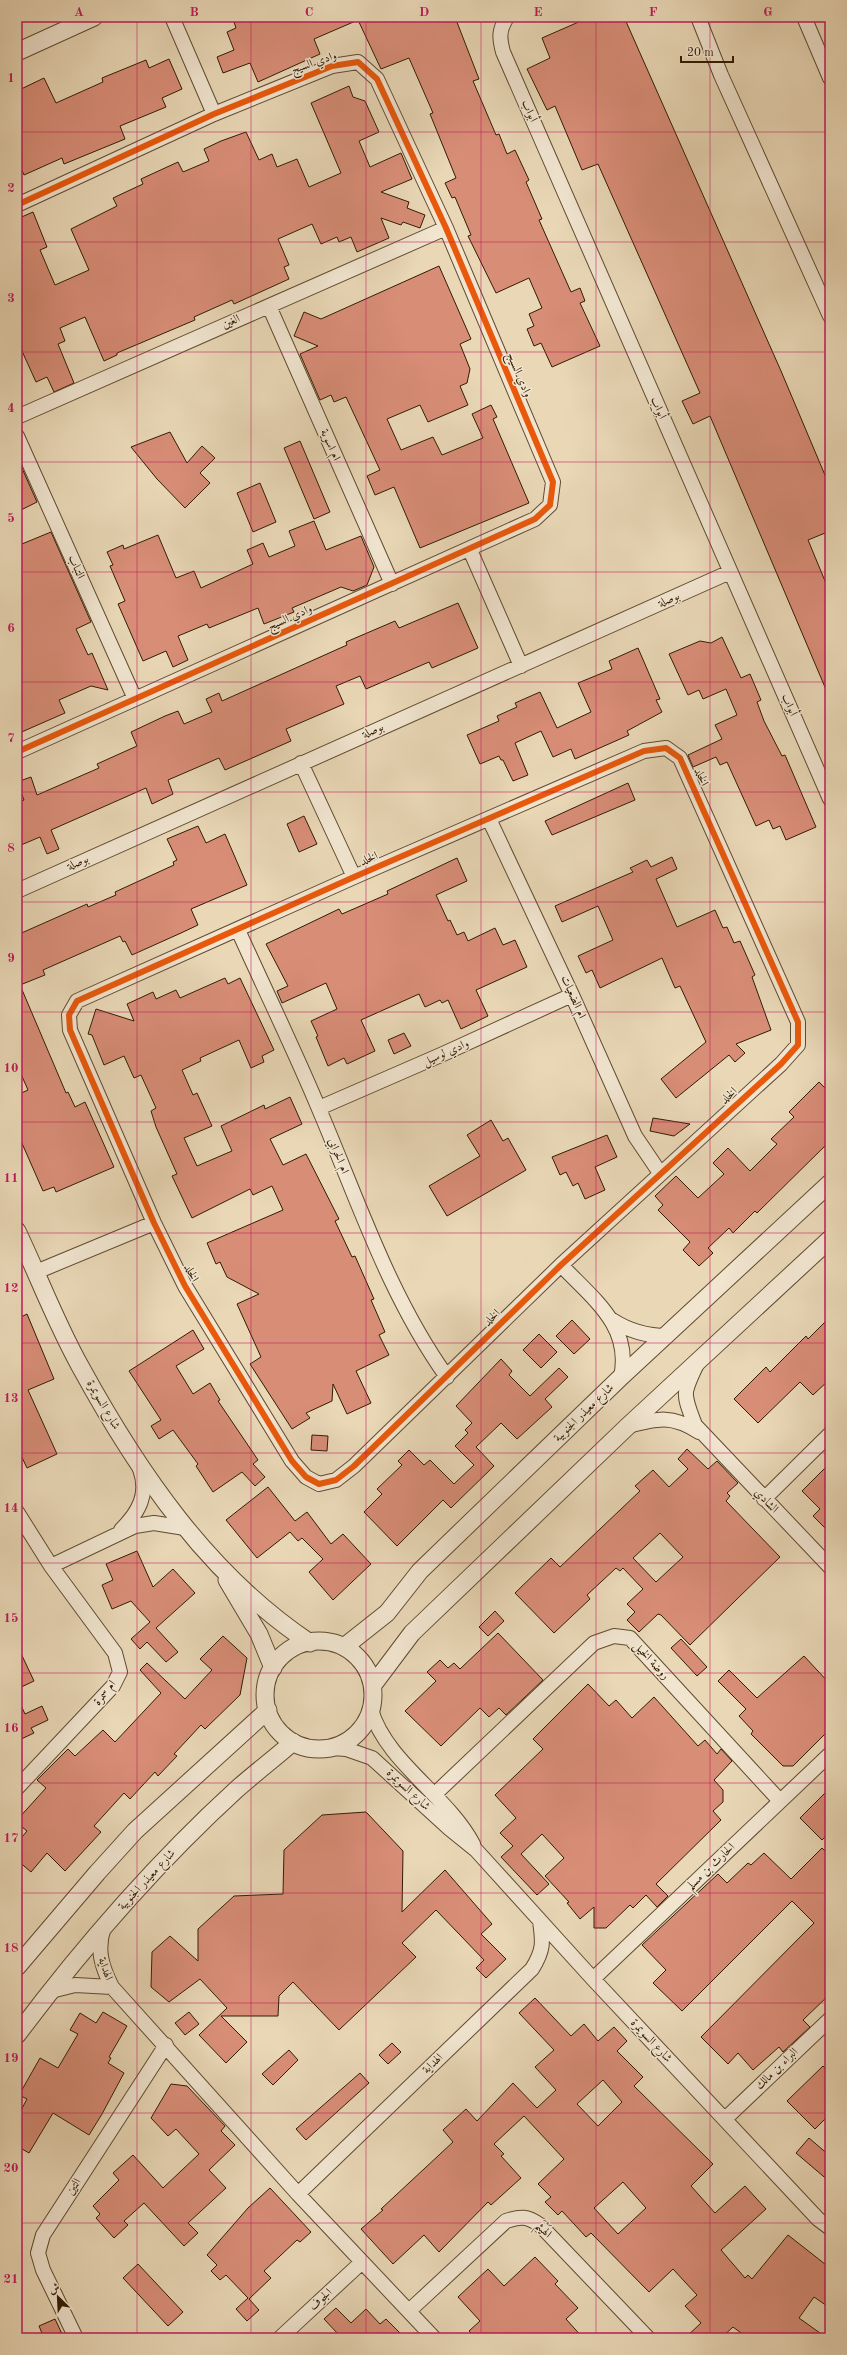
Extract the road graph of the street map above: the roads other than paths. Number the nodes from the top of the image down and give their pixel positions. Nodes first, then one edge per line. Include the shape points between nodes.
1 (94, 17) edge
2 (172, 17) edge
3 (507, 17) edge
4 (698, 17) edge
5 (804, 17) edge
6 (17, 52) edge
7 (830, 78) edge
8 (214, 114) junction
9 (17, 205) edge
10 (446, 228) junction
11 (269, 306) junction
12 (830, 316) edge
13 (17, 417) edge
14 (17, 436) edge
15 (470, 550) junction
16 (730, 572) junction
17 (392, 584) junction
18 (521, 666) junction
19 (135, 698) junction
20 (17, 752) edge
21 (301, 763) junction
22 (830, 799) edge
23 (489, 819) junction
24 (354, 877) junction
25 (17, 891) edge
26 (238, 930) junction
27 (572, 995) junction
28 (319, 1108) junction
29 (660, 1173) junction
30 (830, 1183) edge
31 (154, 1223) junction
32 (17, 1231) edge
33 (830, 1239) edge
34 (561, 1265) junction
35 (36, 1272) junction
36 (610, 1318) junction
37 (667, 1336) junction
38 (698, 1362) junction
39 (447, 1377) junction
40 (621, 1377) junction
41 (628, 1426) junction
42 (703, 1434) junction
43 (830, 1434) edge
44 (140, 1468) junction
45 (764, 1499) junction
46 (17, 1512) edge
47 (185, 1528) junction
48 (118, 1533) junction
49 (216, 1563) junction
50 (51, 1566) junction
51 (830, 1567) edge
52 (310, 1643) junction
53 (344, 1647) junction
54 (273, 1668) junction
55 (372, 1685) junction
56 (268, 1710) junction
57 (371, 1710) junction
58 (294, 1742) junction
59 (332, 1748) junction
60 (830, 1754) edge
61 (17, 1788) edge
62 (434, 1794) junction
63 (780, 1801) junction
64 (476, 1850) junction
65 (540, 1921) junction
66 (104, 1927) junction
67 (17, 1968) edge
68 (593, 1980) junction
69 (112, 1987) junction
70 (51, 1991) junction
71 (830, 2019) edge
72 (17, 2035) edge
73 (166, 2045) junction
74 (725, 2119) junction
75 (298, 2194) junction
76 (830, 2228) edge
77 (362, 2262) junction
78 (409, 2311) junction
79 (76, 2338) edge
80 (280, 2338) edge
81 (434, 2338) edge
82 (648, 2338) edge

1 - 6 street
2 - 8 street
3 - 16 street, أبواب via 500,28 499,38 503,52
4 - 12 street via 721,75
5 - 7 street
8 - 9 street, وادي السيج
8 - 10 street, وادي السيج via 332,66 358,62 377,79
10 - 11 street, الغين
10 - 15 street, وادي السيج via 553,482 550,505 536,520
11 - 13 street, الغين
11 - 17 street, ام اسوية
14 - 19 street, التباب
15 - 17 street, وادي السيج
15 - 18 street
16 - 18 street, بوصلة
16 - 22 street, أبواب
17 - 19 street, وادي السيج
18 - 21 street, بوصلة
19 - 20 street, وادي السيج
21 - 24 street, الخلد
21 - 25 street, بوصلة
23 - 24 street, الخلد
23 - 27 street, ام الضعيات
23 - 29 street, الخلد via 644,751 666,748 680,758 798,1022 798,1045 781,1064
24 - 26 street, الخلد
26 - 28 street, ام الحرابي
26 - 31 street, الخلد via 77,1001 69,1015 70,1030
27 - 28 street, وادي لوسيل
27 - 29 street, ام الضعيات via 635,1136
28 - 39 street, ام الحرابي via 403,1306 423,1344
29 - 34 street, الخلد
30 - 37 street, شارع معيذر الجنوبية
31 - 35 street
31 - 39 street, الخلد via 185,1286 240,1379 292,1461 306,1477 319,1484 336,1480 354,1466
32 - 35 street, شارع السويمرة
33 - 38 street
34 - 36 street
34 - 39 street, الخلد
35 - 44 street, شارع السويمرة via 79,1365
36 - 37 street via 637,1332
36 - 40 street via 621,1340 624,1365
37 - 40 street, شارع معيذر الجنوبية
38 - 41 street
38 - 42 street, الشادي via 685,1389 684,1400
40 - 53 street, شارع معيذر الجنوبية via 420,1570 387,1613
41 - 42 street, الشادي via 656,1419 670,1419 683,1422
41 - 55 street via 412,1633
42 - 45 street, الشادي
43 - 45 street
44 - 47 street, شارع السويمرة
44 - 48 street via 144,1482 142,1502 133,1518
45 - 51 street, الشادي
46 - 50 street, ام سمرة
47 - 48 street via 154,1523 135,1526
47 - 49 street, شارع السويمرة
48 - 50 street
49 - 52 street, شارع السويمرة via 276,1618
49 - 54 street, شارع السويمرة via 260,1634
50 - 61 street, ام سمرة via 115,1653 120,1672 113,1686
52 - 53 street via 326,1642
52 - 54 street via 291,1650
53 - 55 street via 362,1663
54 - 56 street via 266,1687
55 - 57 street
56 - 58 street via 280,1732
56 - 67 street via 135,1831
57 - 59 street via 362,1728 353,1737
57 - 62 street, شارع السويمرة via 378,1729 390,1746
58 - 59 street via 311,1748
58 - 66 street, شارع معيذر الجنوبية via 210,1815
59 - 64 street, شارع السويمرة via 346,1749 372,1758
60 - 63 street, الحارث بن مسلم
62 - 63 street, روضة الخيل via 594,1643 614,1636 630,1638
62 - 64 street, شارع السويمرة via 458,1820
63 - 68 street, الحارث بن مسلم
64 - 65 street, شارع السويمرة
65 - 68 street, شارع السويمرة
65 - 75 street, الهداية via 542,1953 532,1968
66 - 69 street, الهداية via 100,1943 100,1960
66 - 70 street, شارع معيذر الجنوبية
68 - 74 street, شارع السويمرة
69 - 70 street, الهداية via 75,1985
69 - 73 street, الهداية
70 - 72 street, شارع معيذر الجنوبية
71 - 74 street, البراء بن مالك
73 - 75 street, الهداية
73 - 79 street, التين via 43,2235 38,2253 43,2270
74 - 76 street, شارع السويمرة via 818,2219
75 - 77 street, الهداية
77 - 78 street, الهداية
77 - 80 street, الجوف
78 - 81 street, الهداية
78 - 82 street, الهَيْثَم via 506,2221 528,2217 540,2225

